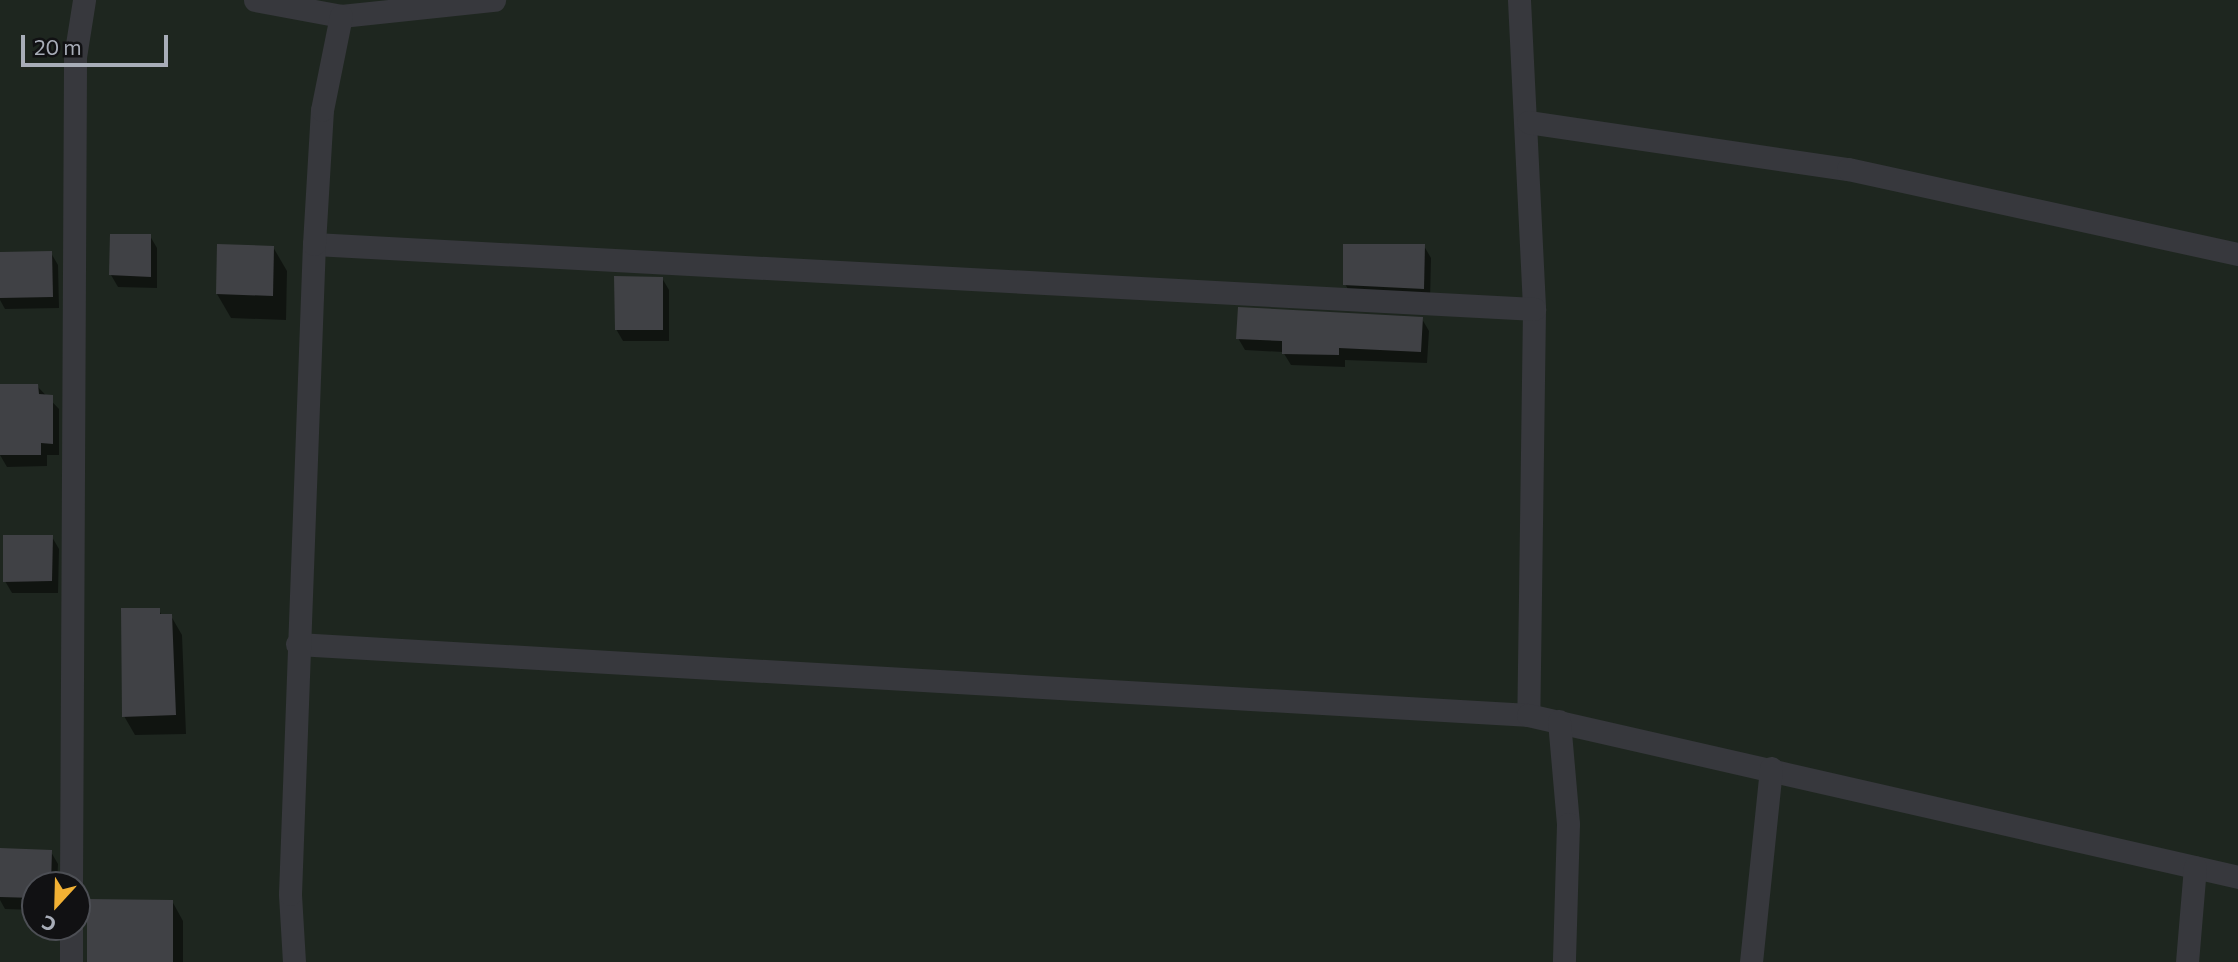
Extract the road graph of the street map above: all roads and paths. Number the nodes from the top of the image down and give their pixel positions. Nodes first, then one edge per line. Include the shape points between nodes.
1 (85, 0) edge
2 (255, 0) edge
3 (494, 0) edge
4 (1519, 0) edge
5 (341, 16) junction
6 (1528, 122) junction
7 (314, 244) junction
8 (2238, 254) edge
9 (1534, 309) junction
10 (297, 644) junction
11 (1528, 715) junction
12 (1559, 721) junction
13 (1770, 768) junction
14 (2195, 867) junction
15 (71, 871) edge
16 (2238, 877) edge
17 (71, 941) edge
18 (71, 962) edge
19 (293, 962) edge
20 (1564, 962) edge
21 (1751, 962) edge
22 (2187, 962) edge

1 - 15 lane via 75,57
2 - 5 lane
3 - 5 lane
4 - 6 lane
5 - 7 lane via 321,110
6 - 8 lane via 1848,169
6 - 9 lane
7 - 9 lane
7 - 10 lane
9 - 11 lane
10 - 11 lane
10 - 19 lane via 290,894
11 - 12 lane
12 - 13 lane
12 - 20 lane via 1568,824
13 - 14 lane
13 - 21 lane
14 - 16 lane
14 - 22 lane
17 - 18 lane

